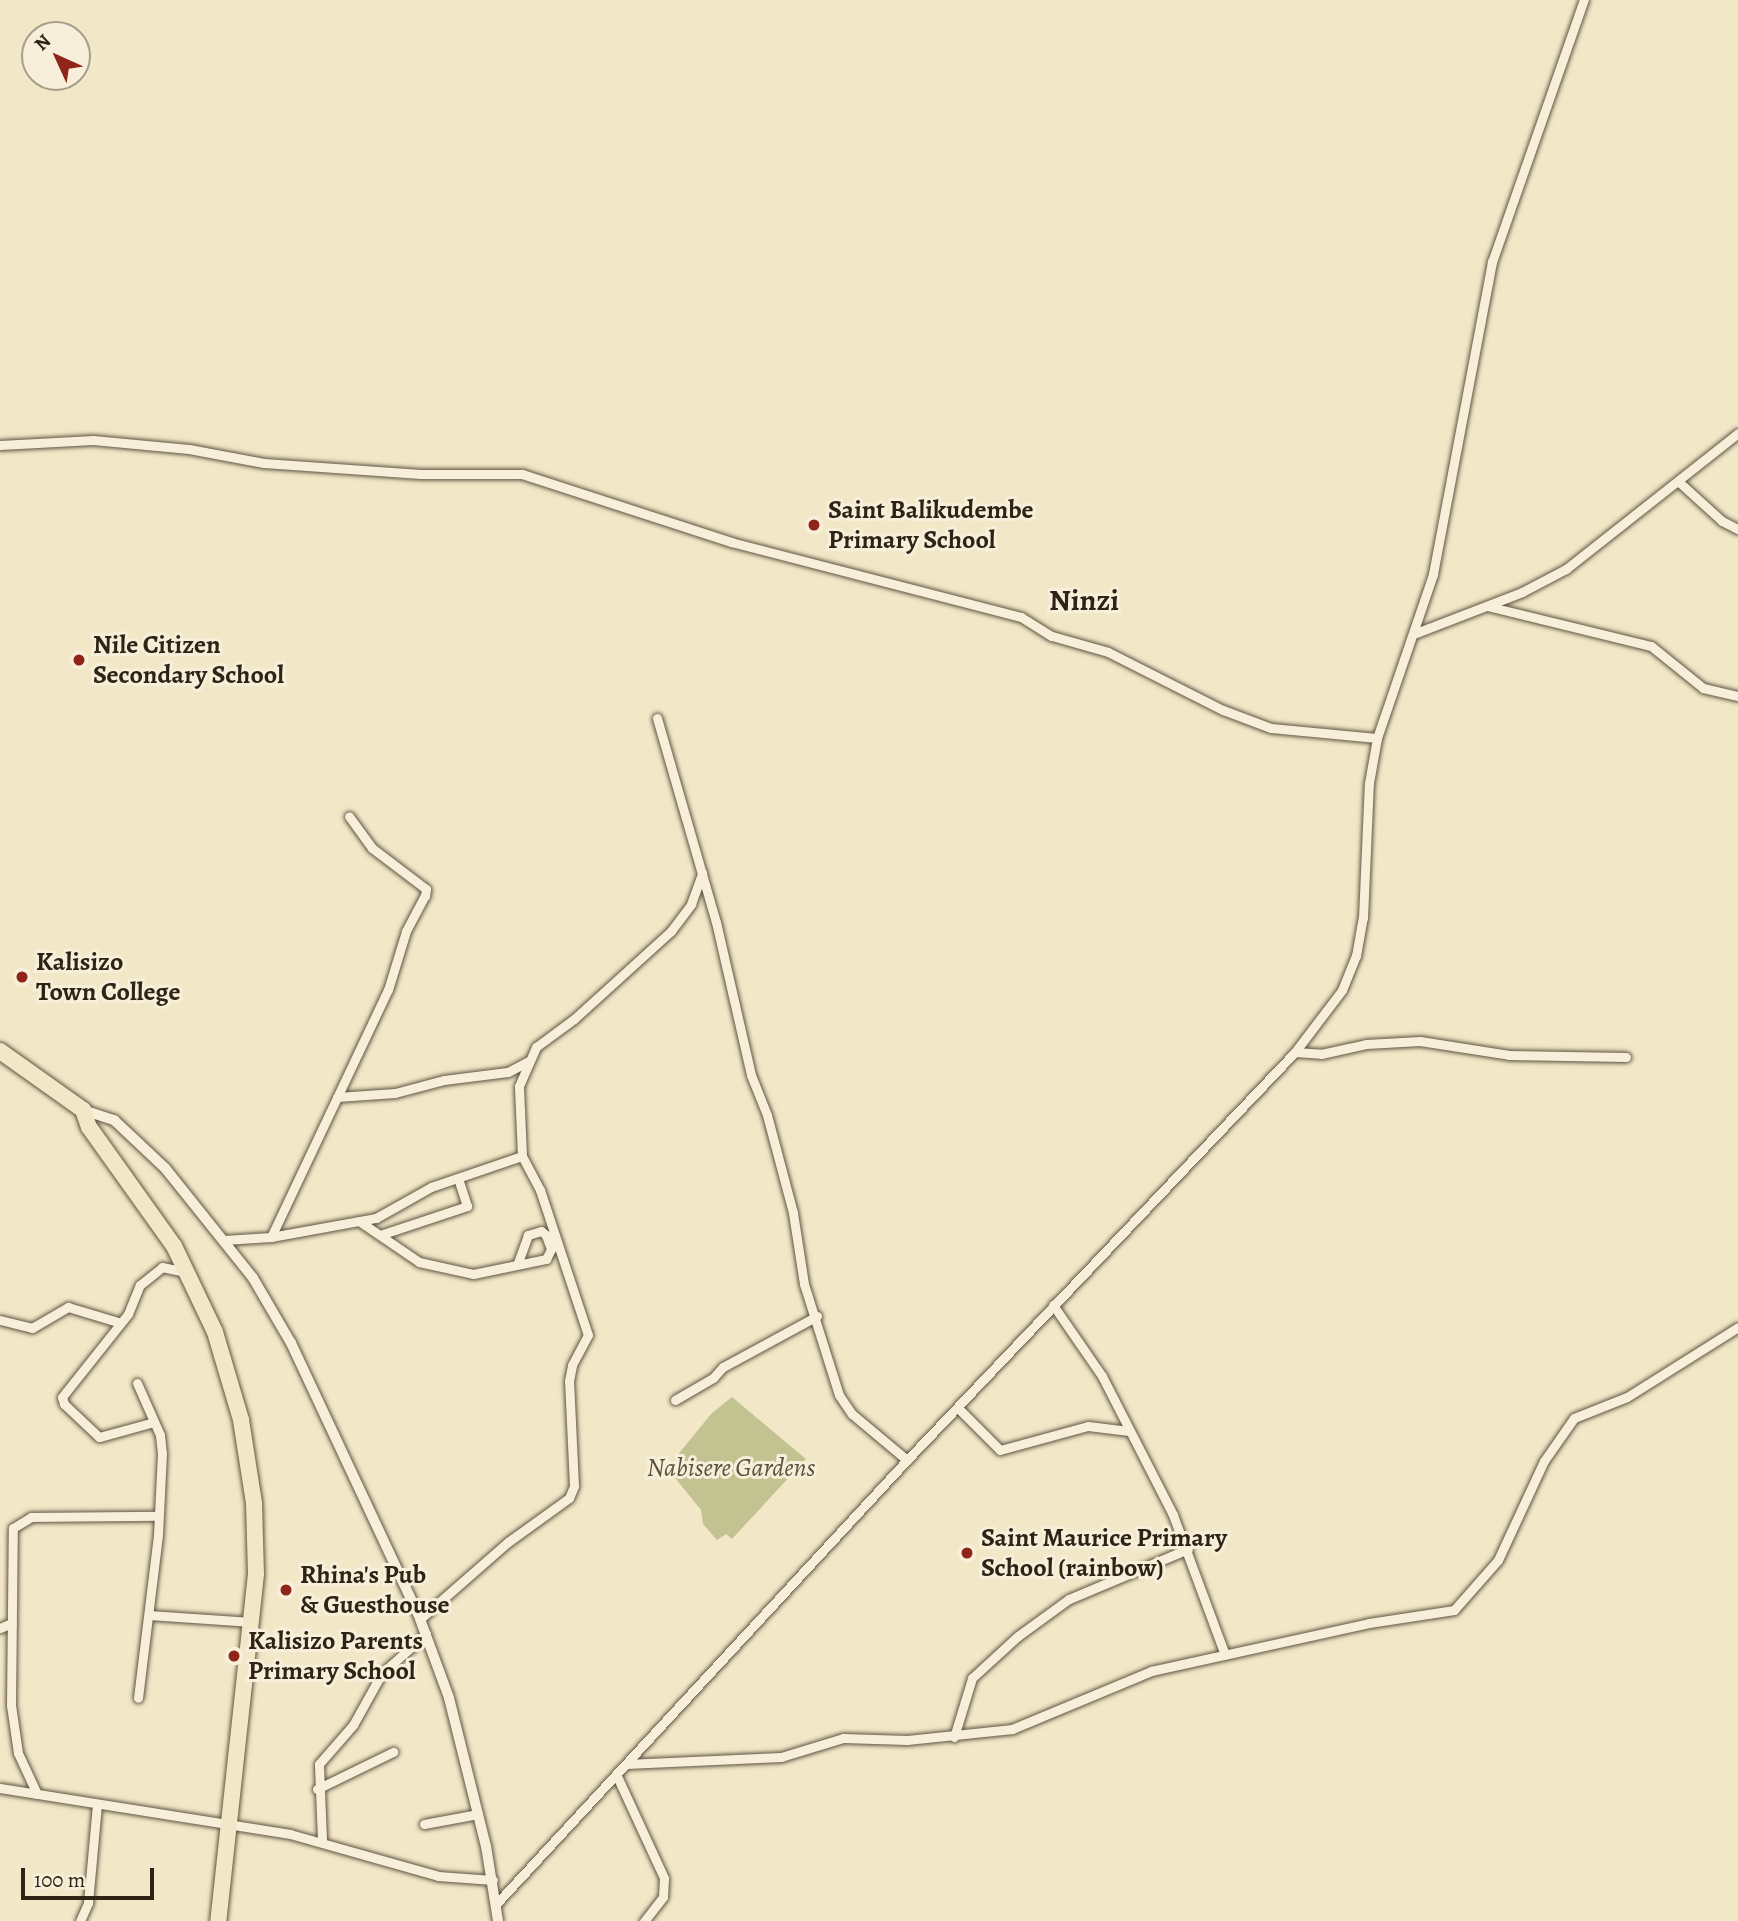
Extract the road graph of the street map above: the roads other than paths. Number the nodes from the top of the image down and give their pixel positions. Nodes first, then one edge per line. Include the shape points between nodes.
1 (1584, 0) edge
2 (1738, 433) edge
3 (0, 445) edge
4 (1679, 482) junction
5 (1738, 528) edge
6 (1487, 606) junction
7 (1416, 633) junction
8 (1738, 696) edge
9 (657, 718) dead end
10 (1377, 738) junction
11 (349, 816) dead end
12 (702, 873) junction
13 (1295, 1052) junction
14 (0, 1054) edge
15 (1626, 1058) dead end
16 (530, 1060) junction
17 (337, 1097) junction
18 (83, 1110) junction
19 (522, 1156) junction
20 (458, 1178) junction
21 (359, 1221) junction
22 (380, 1236) junction
23 (271, 1237) junction
24 (224, 1240) junction
25 (518, 1262) dead end
26 (188, 1273) junction
27 (1053, 1305) junction
28 (817, 1317) junction
29 (0, 1320) edge
30 (121, 1323) junction
31 (1738, 1327) edge
32 (137, 1383) dead end
33 (675, 1400) dead end
34 (958, 1408) junction
35 (154, 1422) junction
36 (1129, 1431) junction
37 (907, 1460) junction
38 (158, 1516) junction
39 (1188, 1549) junction
40 (149, 1615) junction
41 (419, 1619) junction
42 (254, 1622) junction
43 (12, 1623) junction
44 (0, 1628) edge
45 (426, 1634) junction
46 (1225, 1655) junction
47 (138, 1698) dead end
48 (954, 1738) junction
49 (393, 1752) dead end
50 (626, 1764) junction
51 (616, 1774) junction
52 (0, 1788) edge
53 (317, 1789) junction
54 (37, 1794) junction
55 (97, 1804) junction
56 (478, 1814) junction
57 (424, 1824) dead end
58 (229, 1826) junction
59 (322, 1840) junction
60 (493, 1880) junction
61 (497, 1903) junction
62 (80, 1921) edge
63 (218, 1921) edge
64 (498, 1921) edge
65 (644, 1921) edge

1 - 7 street via 1492,262 1433,574
2 - 4 street
3 - 10 street via 84,439 189,449 264,463 421,474 522,474 731,542 1021,617 1052,636 1108,652 1260,725
4 - 5 street via 1722,521
4 - 6 street via 1566,569
6 - 7 street
6 - 8 street via 1651,646 1703,688
7 - 10 street
9 - 12 street
10 - 13 street via 1369,783 1363,918 1356,956 1331,1008
11 - 17 street via 387,863 426,892 405,931 388,990
12 - 16 street via 691,904 671,931 574,1019 536,1047
12 - 28 street via 753,1082 767,1115 793,1213 804,1283
13 - 15 street via 1321,1054 1366,1044 1420,1041 1509,1055
13 - 27 street
14 - 18 highway
16 - 17 street via 508,1072 443,1080 395,1093
16 - 19 street via 519,1086
17 - 23 street
18 - 24 street via 114,1120 147,1150
18 - 26 highway via 89,1127 168,1237
19 - 20 street
19 - 41 street via 540,1190 588,1335 569,1381 574,1486 569,1498 508,1542
20 - 21 street via 431,1187 382,1215
20 - 22 street via 467,1206
21 - 22 street
21 - 23 street
22 - 25 street via 419,1262 473,1273
23 - 24 street
24 - 41 street via 291,1343
26 - 30 street via 167,1266 157,1270 141,1285
26 - 42 highway via 215,1332 248,1451 256,1536
27 - 34 street
27 - 36 street via 1095,1364
28 - 33 street via 723,1367
28 - 37 street via 845,1405
29 - 30 street via 32,1328 68,1307
30 - 35 street via 62,1400 99,1437
31 - 46 street via 1627,1397 1574,1418 1544,1461 1498,1560 1454,1610 1369,1623
32 - 35 street
34 - 36 street via 1000,1450 1087,1426
34 - 37 street
35 - 38 street via 162,1443
36 - 39 street
37 - 50 street
38 - 40 street
38 - 43 street via 31,1517 19,1521 11,1535
39 - 46 street
39 - 48 street via 1069,1599 1018,1636 972,1678
40 - 42 street
40 - 47 street
41 - 45 street
42 - 58 highway
43 - 44 street
43 - 54 street via 15,1739
45 - 53 street via 392,1661 369,1691 354,1725 319,1765
45 - 56 street via 449,1698
46 - 48 street via 1138,1675 1027,1725
48 - 50 street via 861,1736 781,1757
49 - 53 street
50 - 51 street
51 - 61 street
51 - 65 street via 664,1878 663,1897
52 - 54 street
53 - 59 street
54 - 55 street
55 - 58 street
55 - 62 street via 88,1903
56 - 57 street
56 - 60 street
58 - 59 street
58 - 63 highway
59 - 60 street via 438,1876
60 - 61 street
61 - 64 street

